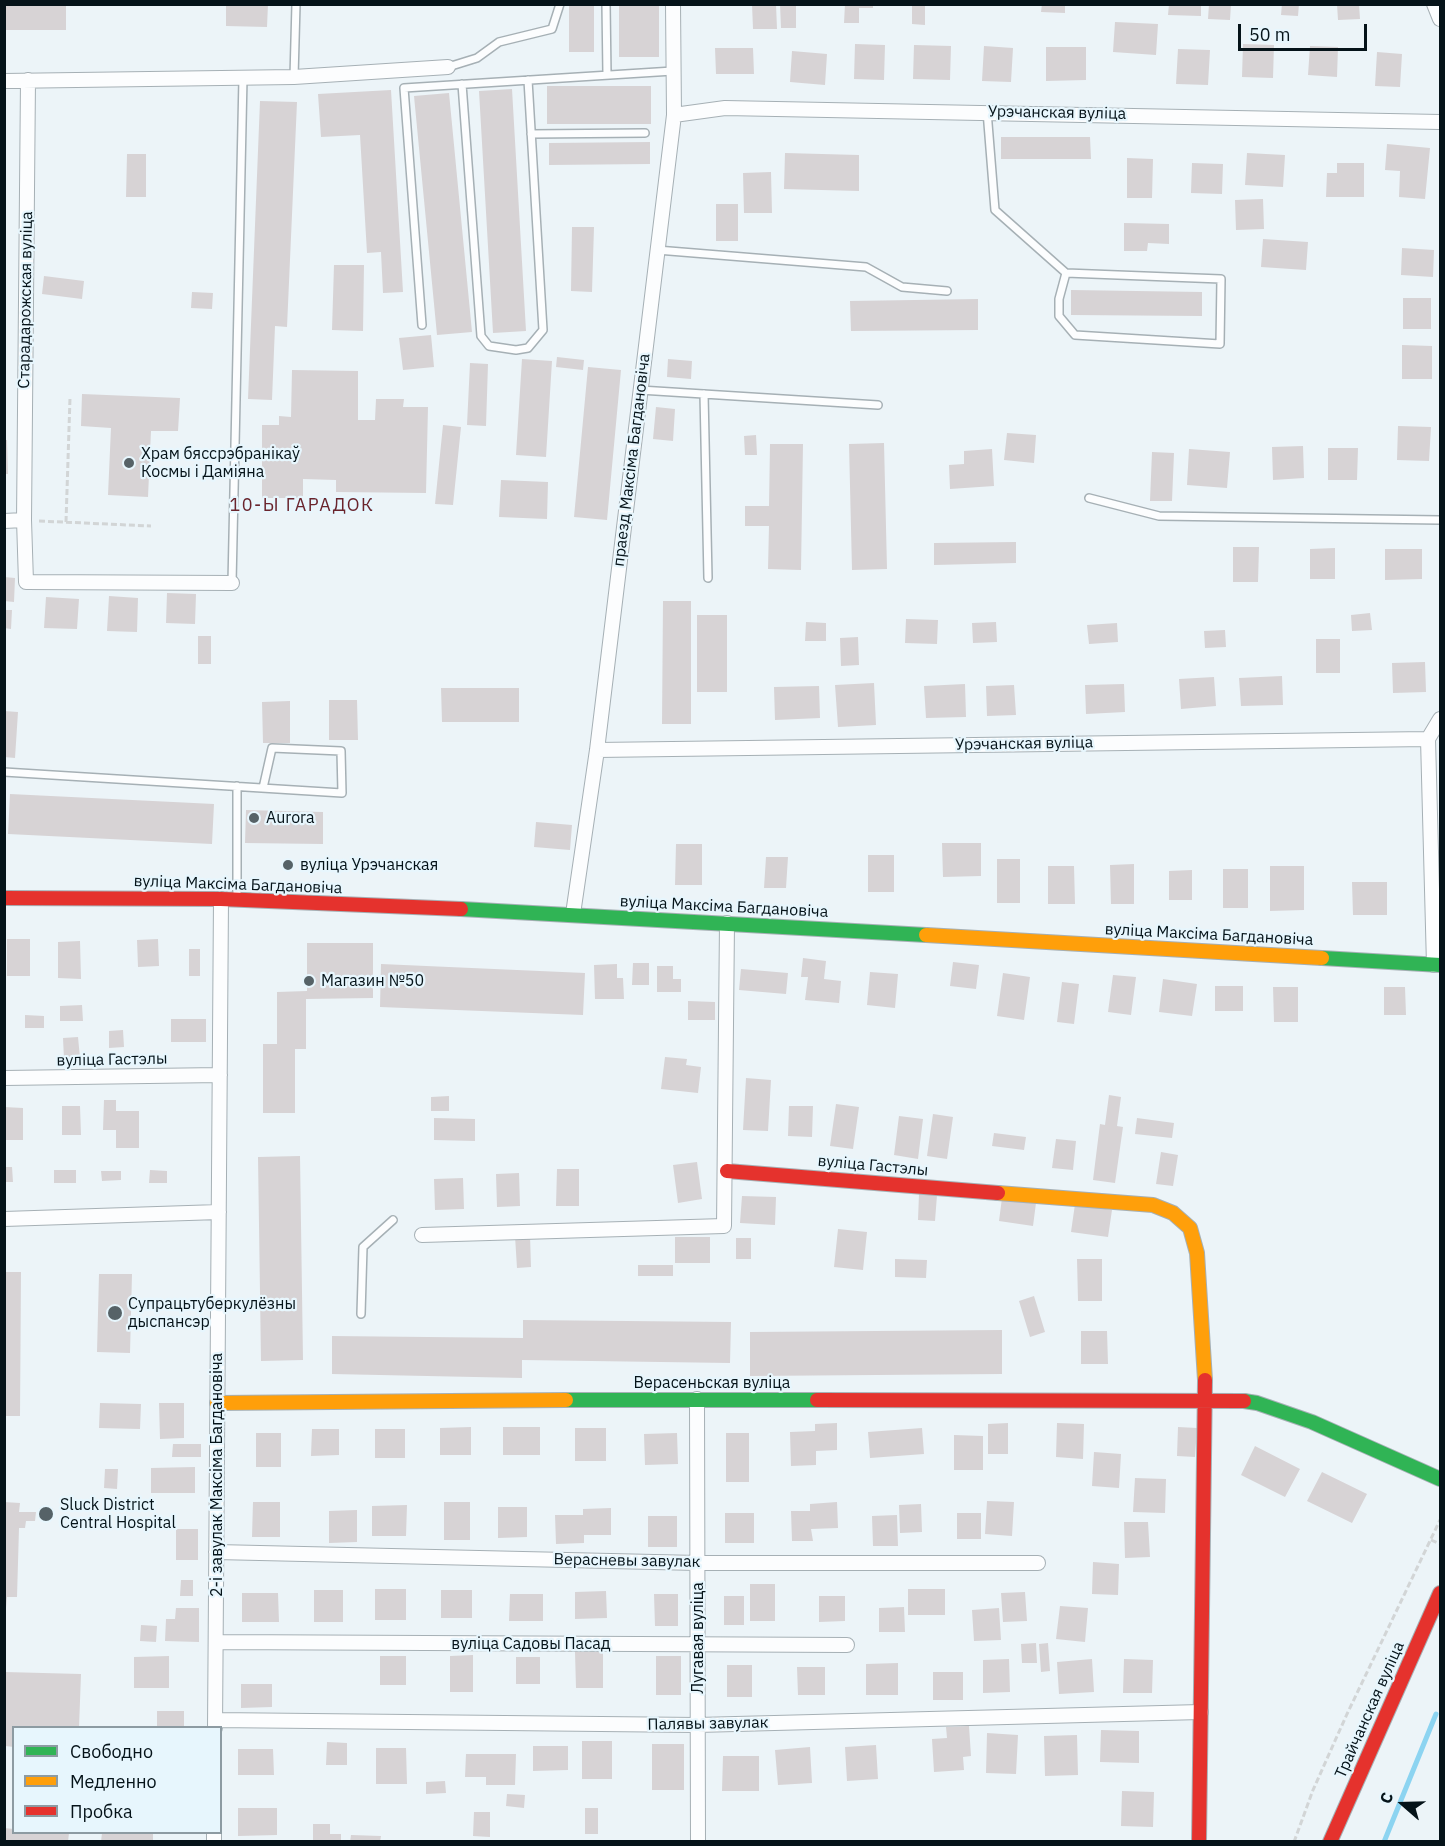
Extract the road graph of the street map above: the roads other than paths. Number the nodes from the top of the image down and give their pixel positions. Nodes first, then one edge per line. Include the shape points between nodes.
1 (296, 4) edge
2 (560, 4) edge
3 (606, 4) edge
4 (673, 4) edge
5 (1434, 4) edge
6 (1440, 19) edge
7 (448, 67) joint
8 (673, 71) junction
9 (607, 75) junction
10 (294, 77) junction
11 (243, 78) junction
12 (28, 80) junction
13 (528, 80) junction
14 (4, 81) edge
15 (462, 84) junction
16 (987, 111) junction
17 (674, 115) junction
18 (1440, 122) edge
19 (645, 133) dead end
20 (531, 134) junction
21 (657, 250) junction
22 (1066, 273) junction
23 (947, 291) dead end
24 (422, 325) dead end
25 (640, 390) junction
26 (704, 394) junction
27 (878, 405) dead end
28 (1089, 498) dead end
29 (24, 520) junction
30 (1440, 520) edge
31 (4, 521) edge
32 (708, 578) dead end
33 (232, 583) joint
34 (1440, 719) edge
35 (1428, 739) junction
36 (597, 750) junction
37 (4, 772) edge
38 (237, 786) junction
39 (263, 788) junction
40 (4, 898) edge
41 (221, 899) junction
42 (237, 900) junction
43 (573, 914) junction
44 (728, 923) junction
45 (1437, 965) edge
46 (220, 1075) junction
47 (4, 1078) edge
48 (727, 1171) junction
49 (219, 1212) junction
50 (4, 1219) edge
51 (393, 1220) dead end
52 (422, 1235) dead end
53 (361, 1314) dead end
54 (697, 1399) junction
55 (217, 1403) junction
56 (1206, 1403) junction
57 (1440, 1479) edge
58 (216, 1552) junction
59 (698, 1563) junction
60 (1038, 1563) dead end
61 (1440, 1593) edge
62 (216, 1642) junction
63 (847, 1645) dead end
64 (699, 1646) junction
65 (1201, 1712) junction
66 (215, 1724) edge
67 (698, 1725) junction
68 (698, 1842) edge
69 (1198, 1842) edge
70 (1330, 1842) edge

1 - 10 lane
2 - 7 lane via 552,29 499,42 477,58
3 - 9 lane
4 - 8 street, праезд Максіма Багдановіча
5 - 6 street
7 - 10 street
8 - 9 lane
8 - 17 street, праезд Максіма Багдановіча
9 - 13 lane
10 - 11 street
11 - 12 street
11 - 33 lane
12 - 14 street
12 - 29 street, Старадарожская вуліца
13 - 15 lane
13 - 20 lane
15 - 20 lane via 481,336 489,346 504,350 528,348 543,330
15 - 24 lane via 404,88
16 - 17 street, Урэчанская вуліца via 724,108
16 - 18 street, Урэчанская вуліца
16 - 22 lane via 995,210
17 - 21 street, праезд Максіма Багдановіча
19 - 20 lane
21 - 23 lane via 866,267 902,287
21 - 25 street, праезд Максіма Багдановіча
22 - 22 lane via 1221,279 1220,344 1075,334 1059,316
25 - 26 lane
25 - 36 street, праезд Максіма Багдановіча
26 - 27 lane
26 - 32 lane
28 - 30 lane via 1159,516
29 - 31 street
29 - 33 street, Старадарожская вуліца via 26,582
34 - 35 street
35 - 36 street, Урэчанская вуліца
35 - 45 street
36 - 43 street, праезд Максіма Багдановіча
37 - 38 lane
38 - 39 lane
38 - 42 lane
39 - 39 lane via 342,793 341,751 272,748
40 - 41 street, вуліца Максіма Багдановіча
41 - 42 street, вуліца Максіма Багдановіча
41 - 46 street, 2-і завулак Максіма Багдановіча
42 - 43 street, вуліца Максіма Багдановіча
43 - 44 street, вуліца Максіма Багдановіча
44 - 45 street, вуліца Максіма Багдановіча
44 - 48 street
46 - 47 street, вуліца Гастэлы
46 - 49 street, 2-і завулак Максіма Багдановіча
48 - 52 street via 724,1226
48 - 56 street, вуліца Гастэлы via 1153,1205 1173,1213 1190,1228 1197,1253
49 - 50 street
49 - 55 street, 2-і завулак Максіма Багдановіча
51 - 53 lane via 363,1247
54 - 55 street, Верасеньская вуліца
54 - 56 street, Верасеньская вуліца
54 - 59 street, Лугавая вуліца
55 - 58 street, 2-і завулак Максіма Багдановіча
56 - 57 street, Верасеньская вуліца via 1257,1403 1312,1422
56 - 65 street, вуліца Гастэлы
58 - 59 street, Верасневы завулак
58 - 62 street, 2-і завулак Максіма Багдановіча
59 - 60 street, Верасневы завулак
59 - 64 street, Лугавая вуліца
61 - 70 street, Трайчанская вуліца
62 - 64 street, вуліца Садовы Пасад
62 - 66 street, 2-і завулак Максіма Багдановіча
63 - 64 street, вуліца Садовы Пасад
64 - 67 street, Лугавая вуліца
65 - 67 street, Палявы завулак
65 - 69 street, вуліца Гастэлы
66 - 67 street, Палявы завулак
67 - 68 street, Лугавая вуліца

